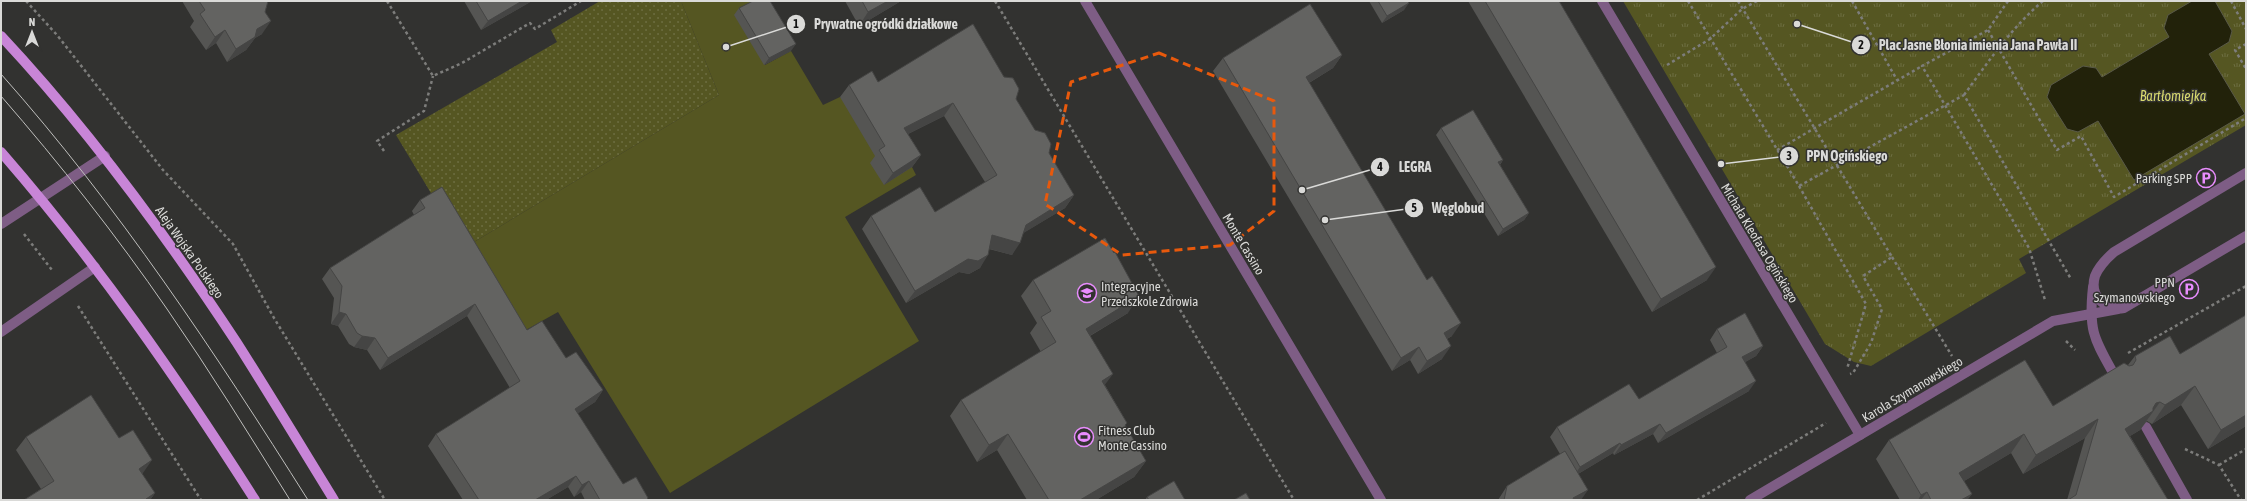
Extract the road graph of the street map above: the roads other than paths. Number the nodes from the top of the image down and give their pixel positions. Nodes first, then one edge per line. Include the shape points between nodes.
1 (1085, 1) edge
2 (1602, 1) edge
3 (1, 36) edge
4 (1, 152) edge
5 (105, 156) junction
6 (2246, 173) edge
7 (40, 200) junction
8 (1, 224) edge
9 (2246, 236) edge
10 (95, 267) junction
11 (2094, 281) junction
12 (2118, 309) junction
13 (2091, 313) junction
14 (1, 332) edge
15 (2116, 378) edge
16 (2146, 427) edge
17 (1860, 435) junction
18 (255, 500) edge
19 (334, 500) edge
20 (1381, 500) edge
21 (1750, 500) edge
22 (2187, 500) edge

1 - 20 street, Monte Cassino
2 - 17 street, Michała Kleofasa Ogińskiego
3 - 5 main road, Aleja Wojska Polskiego
4 - 7 main road
5 - 7 street
5 - 19 main road, Aleja Wojska Polskiego via 220,319
6 - 11 street via 2119,248 2101,264
7 - 8 street
7 - 10 main road
9 - 12 street, Karola Szymanowskiego via 2136,302
10 - 14 street
10 - 18 main road via 170,370
11 - 12 street via 2097,296 2102,303 2109,308
11 - 13 street
12 - 13 street, Karola Szymanowskiego
13 - 15 street via 2095,340
13 - 17 street, Karola Szymanowskiego via 2057,319
16 - 22 street
17 - 21 street, Karola Szymanowskiego

